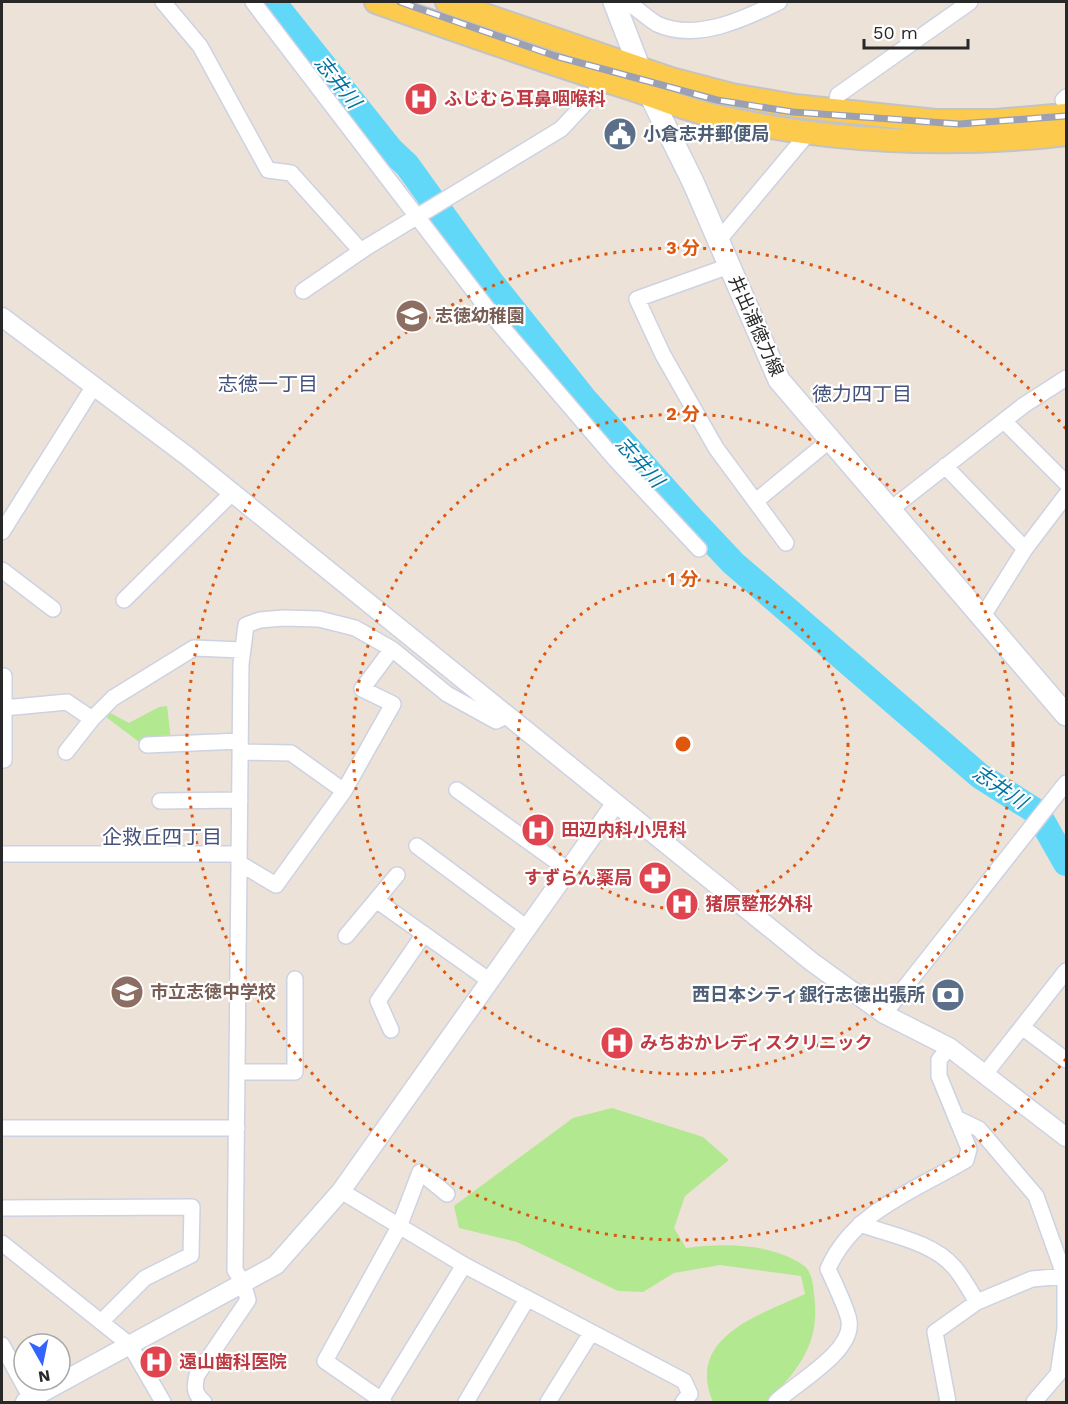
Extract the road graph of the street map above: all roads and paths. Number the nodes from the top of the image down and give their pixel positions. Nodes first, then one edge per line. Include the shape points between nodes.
1 (163, 2) edge
2 (253, 2) edge
3 (376, 2) edge
4 (447, 2) edge
5 (614, 2) edge
6 (627, 2) edge
7 (779, 2) edge
8 (970, 2) edge
9 (640, 69) junction
10 (606, 81) junction
11 (651, 95) junction
12 (1065, 104) edge
13 (834, 111) junction
14 (810, 131) junction
15 (1066, 134) edge
16 (416, 216) junction
17 (718, 241) junction
18 (361, 251) junction
19 (729, 266) junction
20 (303, 291) dead end
21 (2, 317) edge
22 (1066, 378) edge
23 (94, 386) junction
24 (1004, 420) junction
25 (831, 440) junction
26 (945, 466) junction
27 (1066, 483) edge
28 (233, 492) junction
29 (1066, 495) edge
30 (756, 501) junction
31 (891, 508) junction
32 (2, 532) edge
33 (786, 543) dead end
34 (699, 549) dead end
35 (1025, 549) junction
36 (2, 570) edge
37 (124, 600) dead end
38 (53, 609) dead end
39 (983, 616) junction
40 (392, 649) junction
41 (242, 650) junction
42 (2, 676) edge
43 (4, 708) junction
44 (1066, 714) edge
45 (506, 716) junction
46 (92, 719) junction
47 (147, 745) dead end
48 (240, 747) junction
49 (66, 753) dead end
50 (2, 760) edge
51 (1066, 783) edge
52 (458, 790) dead end
53 (344, 791) junction
54 (240, 800) junction
55 (160, 801) dead end
56 (615, 804) junction
57 (417, 846) dead end
58 (2, 854) edge
59 (239, 858) junction
60 (568, 870) junction
61 (397, 875) dead end
62 (376, 900) junction
63 (527, 928) junction
64 (424, 934) junction
65 (346, 936) dead end
66 (1066, 971) edge
67 (295, 979) dead end
68 (490, 981) junction
69 (884, 1014) junction
70 (1022, 1027) junction
71 (391, 1030) dead end
72 (949, 1047) junction
73 (1066, 1060) edge
74 (237, 1072) junction
75 (985, 1074) junction
76 (956, 1118) junction
77 (2, 1128) edge
78 (237, 1128) junction
79 (1066, 1137) edge
80 (341, 1191) junction
81 (447, 1194) dead end
82 (2, 1208) edge
83 (860, 1224) junction
84 (399, 1227) junction
85 (2, 1243) edge
86 (464, 1266) junction
87 (1066, 1276) edge
88 (243, 1283) junction
89 (527, 1299) junction
90 (978, 1302) junction
91 (101, 1322) junction
92 (591, 1333) junction
93 (2, 1344) edge
94 (130, 1345) junction
95 (30, 1401) edge
96 (163, 1402) edge
97 (204, 1402) edge
98 (381, 1402) edge
99 (466, 1402) edge
100 (548, 1402) edge
101 (683, 1402) edge
102 (776, 1402) edge
103 (948, 1402) edge
104 (1034, 1402) edge

1 - 18 street via 200,46 268,170 291,173
2 - 16 street
3 - 10 main road
4 - 9 main road
5 - 9 main road, 井出浦徳力線
6 - 7 street via 658,24 689,30 725,25
8 - 13 street via 838,95
9 - 11 main road, 井出浦徳力線
9 - 13 main road via 732,95
10 - 11 main road
10 - 16 street via 561,129
11 - 14 main road via 714,116
11 - 17 main road, 井出浦徳力線
12 - 13 main road via 996,121 935,121
14 - 15 main road via 903,140 983,142
14 - 17 street
16 - 18 street
16 - 34 street via 504,329 614,458
17 - 19 main road, 井出浦徳力線
18 - 20 street
19 - 25 main road, 井出浦徳力線 via 779,380
19 - 30 street via 637,299 663,355 716,448
21 - 23 street
22 - 24 street
23 - 28 street
23 - 32 street
24 - 26 street
24 - 27 street
25 - 30 street
25 - 31 main road, 井出浦徳力線
26 - 31 street
26 - 35 street
28 - 37 street
28 - 45 street
29 - 35 street
30 - 33 street
31 - 39 main road, 井出浦徳力線
35 - 39 street
36 - 38 street
39 - 44 main road, 井出浦徳力線
40 - 41 street via 354,628 319,619 283,618 246,625
40 - 45 street via 447,694 496,721
40 - 53 street via 362,689 393,704
41 - 46 street via 194,648 113,698
41 - 48 street
42 - 43 street
43 - 46 street via 67,702
43 - 50 street
45 - 56 street
46 - 49 street
47 - 48 street
48 - 53 street via 291,753
48 - 54 street
51 - 69 street
52 - 60 street
53 - 59 street via 276,885
54 - 55 street
54 - 59 street
56 - 60 street
56 - 69 street via 812,962
57 - 63 street
58 - 59 street
59 - 74 street
60 - 63 street
61 - 62 street
62 - 64 street
62 - 65 street
63 - 68 street
64 - 68 street
64 - 71 street via 378,1000
66 - 70 street
67 - 74 street via 295,1072
68 - 80 street
69 - 72 street
70 - 73 street
70 - 75 street
72 - 75 street
72 - 76 street via 939,1060 939,1076
74 - 78 street
75 - 79 street
76 - 83 street via 969,1149 966,1160 874,1211
76 - 87 street via 979,1129 1036,1196
77 - 78 street
78 - 88 street via 235,1270
80 - 84 street
80 - 88 street via 276,1265
81 - 84 street via 420,1172
82 - 91 street via 192,1207 191,1255 145,1278
83 - 90 street via 944,1257
83 - 102 street via 834,1255 828,1269 849,1321 847,1334 824,1366
84 - 86 street
84 - 98 street via 325,1361
85 - 91 street
86 - 89 street
86 - 98 street
87 - 90 street via 1032,1279
87 - 104 street via 1065,1329 1058,1374
88 - 94 street
88 - 97 street via 248,1300 197,1376 194,1387 197,1397
89 - 92 street
89 - 99 street
90 - 103 street via 935,1332
91 - 94 street
92 - 100 street
92 - 101 street via 684,1381 690,1394
93 - 95 street
94 - 95 street
94 - 96 street

